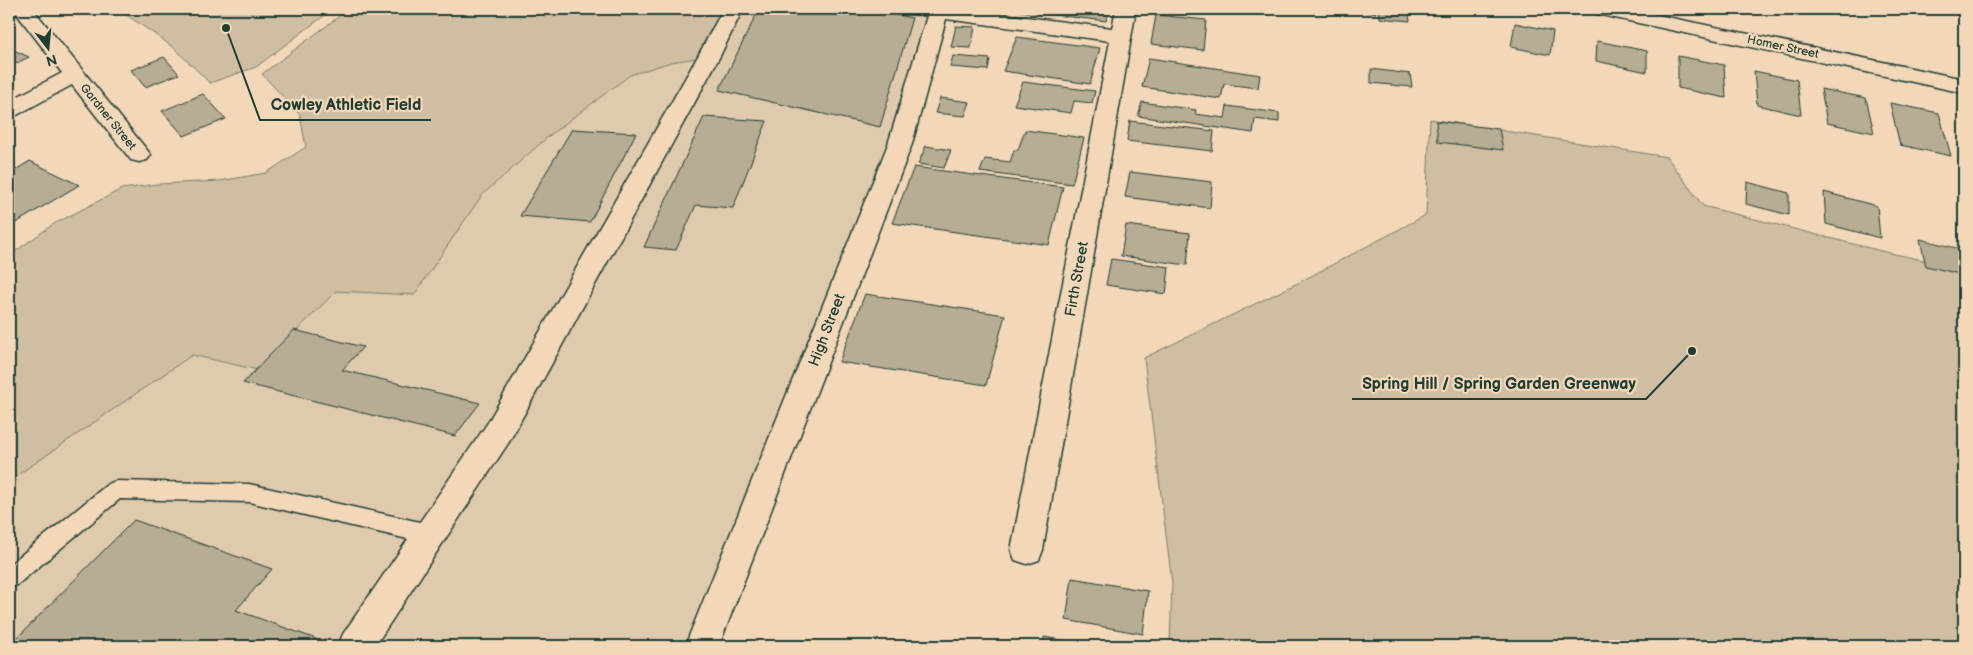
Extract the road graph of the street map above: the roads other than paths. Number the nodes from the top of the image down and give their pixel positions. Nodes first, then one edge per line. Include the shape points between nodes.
1 (23, 9) edge
2 (733, 9) edge
3 (1126, 9) edge
4 (1601, 9) edge
5 (932, 10) edge
6 (1122, 36) junction
7 (74, 75) junction
8 (1964, 86) edge
9 (9, 110) edge
10 (139, 155) dead end
11 (429, 534) junction
12 (1027, 550) dead end
13 (9, 578) edge
14 (355, 646) edge
15 (702, 646) edge

1 - 7 street, Gardner Street
2 - 11 street via 498,432
3 - 6 street, Firth Street
4 - 8 street, Homer Street
5 - 6 street
5 - 15 street, High Street via 900,144
6 - 12 street, Firth Street
7 - 9 street
7 - 10 street, Gardner Street
11 - 13 lane via 249,493 116,490
11 - 14 street

